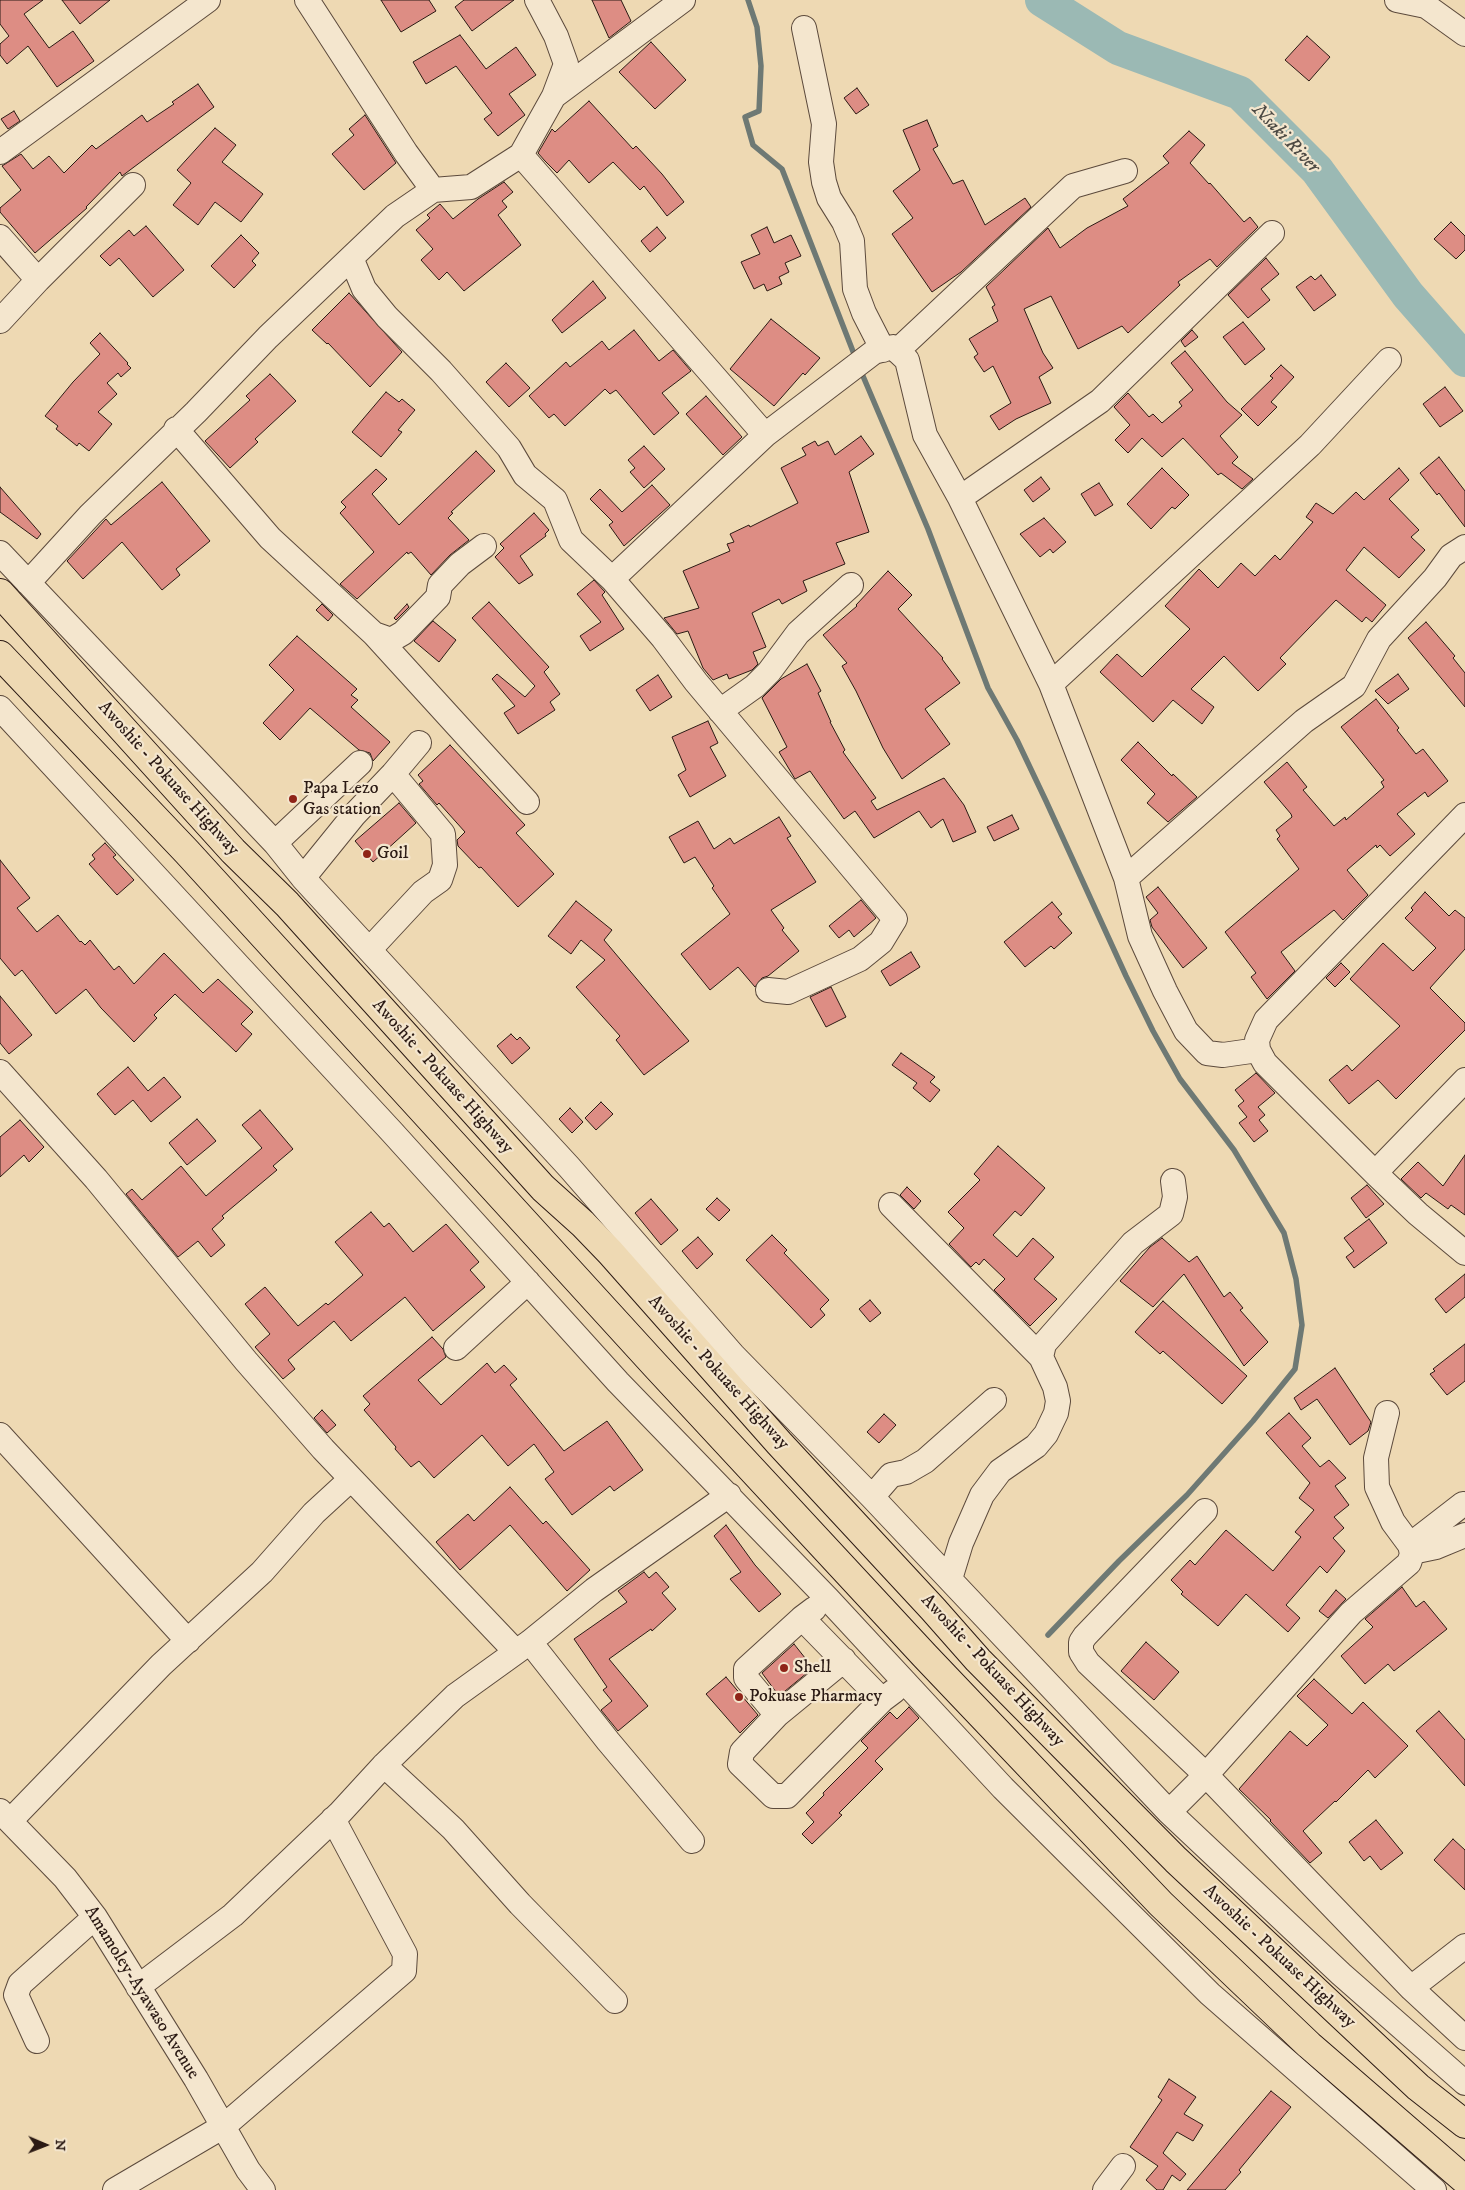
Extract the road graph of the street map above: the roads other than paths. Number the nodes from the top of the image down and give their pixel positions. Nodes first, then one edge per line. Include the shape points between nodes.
1 (208, 0) edge
2 (306, 0) edge
3 (536, 0) edge
4 (683, 0) edge
5 (1397, 0) edge
6 (804, 28) dead end
7 (1465, 34) edge
8 (554, 96) junction
9 (0, 152) edge
10 (521, 155) junction
11 (1125, 170) dead end
12 (133, 185) dead end
13 (433, 190) junction
14 (1272, 233) dead end
15 (0, 237) edge
16 (352, 260) junction
17 (38, 280) junction
18 (0, 321) edge
19 (890, 350) junction
20 (1389, 360) dead end
21 (176, 429) junction
22 (765, 435) junction
23 (960, 498) junction
24 (484, 546) dead end
25 (1465, 547) edge
26 (0, 553) edge
27 (612, 579) junction
28 (28, 583) junction
29 (851, 584) dead end
30 (0, 593) edge
31 (374, 634) junction
32 (0, 655) edge
33 (1051, 684) junction
34 (0, 708) edge
35 (720, 711) junction
36 (419, 744) dead end
37 (360, 763) dead end
38 (393, 774) junction
39 (527, 802) dead end
40 (1465, 815) edge
41 (275, 843) junction
42 (302, 878) junction
43 (1126, 878) junction
44 (370, 949) junction
45 (768, 990) dead end
46 (1258, 1050) junction
47 (2, 1078) edge
48 (1465, 1080) edge
49 (1375, 1173) junction
50 (1173, 1181) dead end
51 (891, 1205) dead end
52 (610, 1252) junction
53 (1465, 1253) edge
54 (574, 1276) junction
55 (528, 1282) junction
56 (456, 1348) dead end
57 (1040, 1357) junction
58 (994, 1400) dead end
59 (1387, 1413) dead end
60 (0, 1436) edge
61 (351, 1479) junction
62 (730, 1495) junction
63 (872, 1497) junction
64 (1463, 1504) dead end
65 (1205, 1511) dead end
66 (1465, 1536) edge
67 (1411, 1548) junction
68 (950, 1580) junction
69 (828, 1599) junction
70 (802, 1618) junction
71 (188, 1641) junction
72 (523, 1647) junction
73 (844, 1660) junction
74 (905, 1683) junction
75 (882, 1700) junction
76 (777, 1715) junction
77 (384, 1765) junction
78 (1206, 1775) junction
79 (1169, 1812) junction
80 (5, 1816) edge
81 (333, 1819) junction
82 (692, 1841) dead end
83 (95, 1917) junction
84 (1465, 1946) edge
85 (138, 1987) junction
86 (1411, 1988) junction
87 (615, 2001) dead end
88 (1465, 2038) edge
89 (37, 2041) dead end
90 (1465, 2083) edge
91 (1465, 2124) edge
92 (224, 2126) junction
93 (1124, 2166) dead end
94 (1465, 2180) edge
95 (115, 2190) edge
96 (263, 2190) edge
97 (1105, 2190) edge
98 (1434, 2190) edge

1 - 9 street
2 - 13 street
3 - 8 street via 556,36 566,64
4 - 8 street
5 - 7 street via 1426,6
6 - 19 street via 824,124 821,162 824,182 852,241 855,289 864,313
8 - 10 street
10 - 13 street via 471,187
10 - 22 street
11 - 19 street via 1073,186
12 - 17 street
13 - 16 street via 396,216
14 - 23 street via 1100,401
15 - 17 street
16 - 21 street
16 - 27 street via 369,296 509,448 525,476 555,500 571,540
17 - 18 street
19 - 22 street via 874,352
19 - 23 street via 907,360 925,435
20 - 33 street via 1310,445
21 - 28 street
21 - 31 street via 270,538
22 - 27 street
23 - 33 street
24 - 31 street via 440,585 438,597 403,633 392,640
25 - 43 street via 1451,556 1379,639 1354,686 1304,721
26 - 28 street
27 - 35 street
28 - 41 street
29 - 35 street via 798,633 755,686
30 - 52 main road, Awoshie - Pokuase Highway via 543,1188
31 - 39 street
32 - 54 main road, Awoshie - Pokuase Highway via 187,852
33 - 43 street
34 - 55 street
35 - 45 street via 895,918 881,942 860,960 788,992
36 - 38 street
37 - 41 street
38 - 42 street
38 - 44 street via 443,834 445,866 440,880 423,892
40 - 46 street via 1266,1020 1257,1040
41 - 42 street
42 - 44 street
43 - 46 street via 1140,936 1186,1031 1201,1048 1214,1055
44 - 63 street via 569,1167 733,1355
46 - 49 street via 1265,1063
47 - 61 street via 96,1179 246,1361
48 - 49 street
49 - 53 street
50 - 57 street via 1172,1214 1132,1243 1053,1331
51 - 57 street
52 - 54 main road
52 - 91 main road, Awoshie - Pokuase Highway via 984,1667 1176,1860 1418,2087
54 - 94 main road, Awoshie - Pokuase Highway via 925,1656 1161,1904 1309,2045
55 - 56 street
55 - 62 street via 618,1382
57 - 68 street via 1055,1386 1056,1413 1036,1446 1000,1471 982,1495 961,1543
58 - 63 street via 925,1461 906,1472 891,1475
59 - 67 street via 1376,1458 1377,1487 1393,1522
60 - 71 street
61 - 71 street via 314,1513 262,1572
61 - 72 street
62 - 69 street
62 - 72 street via 594,1590
63 - 68 street
64 - 67 street
65 - 78 street via 1081,1642 1088,1662
66 - 67 street via 1436,1547
67 - 78 street via 1409,1563 1351,1613
68 - 79 street
69 - 70 street
69 - 74 street
70 - 73 street
70 - 76 street via 746,1669 746,1678
71 - 80 street
72 - 77 street via 455,1696
72 - 82 street
73 - 75 street
73 - 76 street
74 - 75 street
74 - 98 street via 1003,1788 1210,1994
75 - 76 street via 788,1796 773,1796 740,1764 742,1752
77 - 81 street
77 - 87 street via 453,1829 520,1904
78 - 79 street
78 - 86 street
79 - 90 street via 1341,1974
80 - 83 street, Amamoley-Ayawaso Avenue via 65,1878
81 - 85 street via 232,1915
81 - 92 street via 405,1954 404,1972
83 - 85 street, Amamoley-Ayawaso Avenue
83 - 89 street via 20,1984 16,1995
84 - 86 street
85 - 92 street, Amamoley-Ayawaso Avenue
86 - 88 street
92 - 95 street
92 - 96 street, Amamoley-Ayawaso Avenue
93 - 97 street

